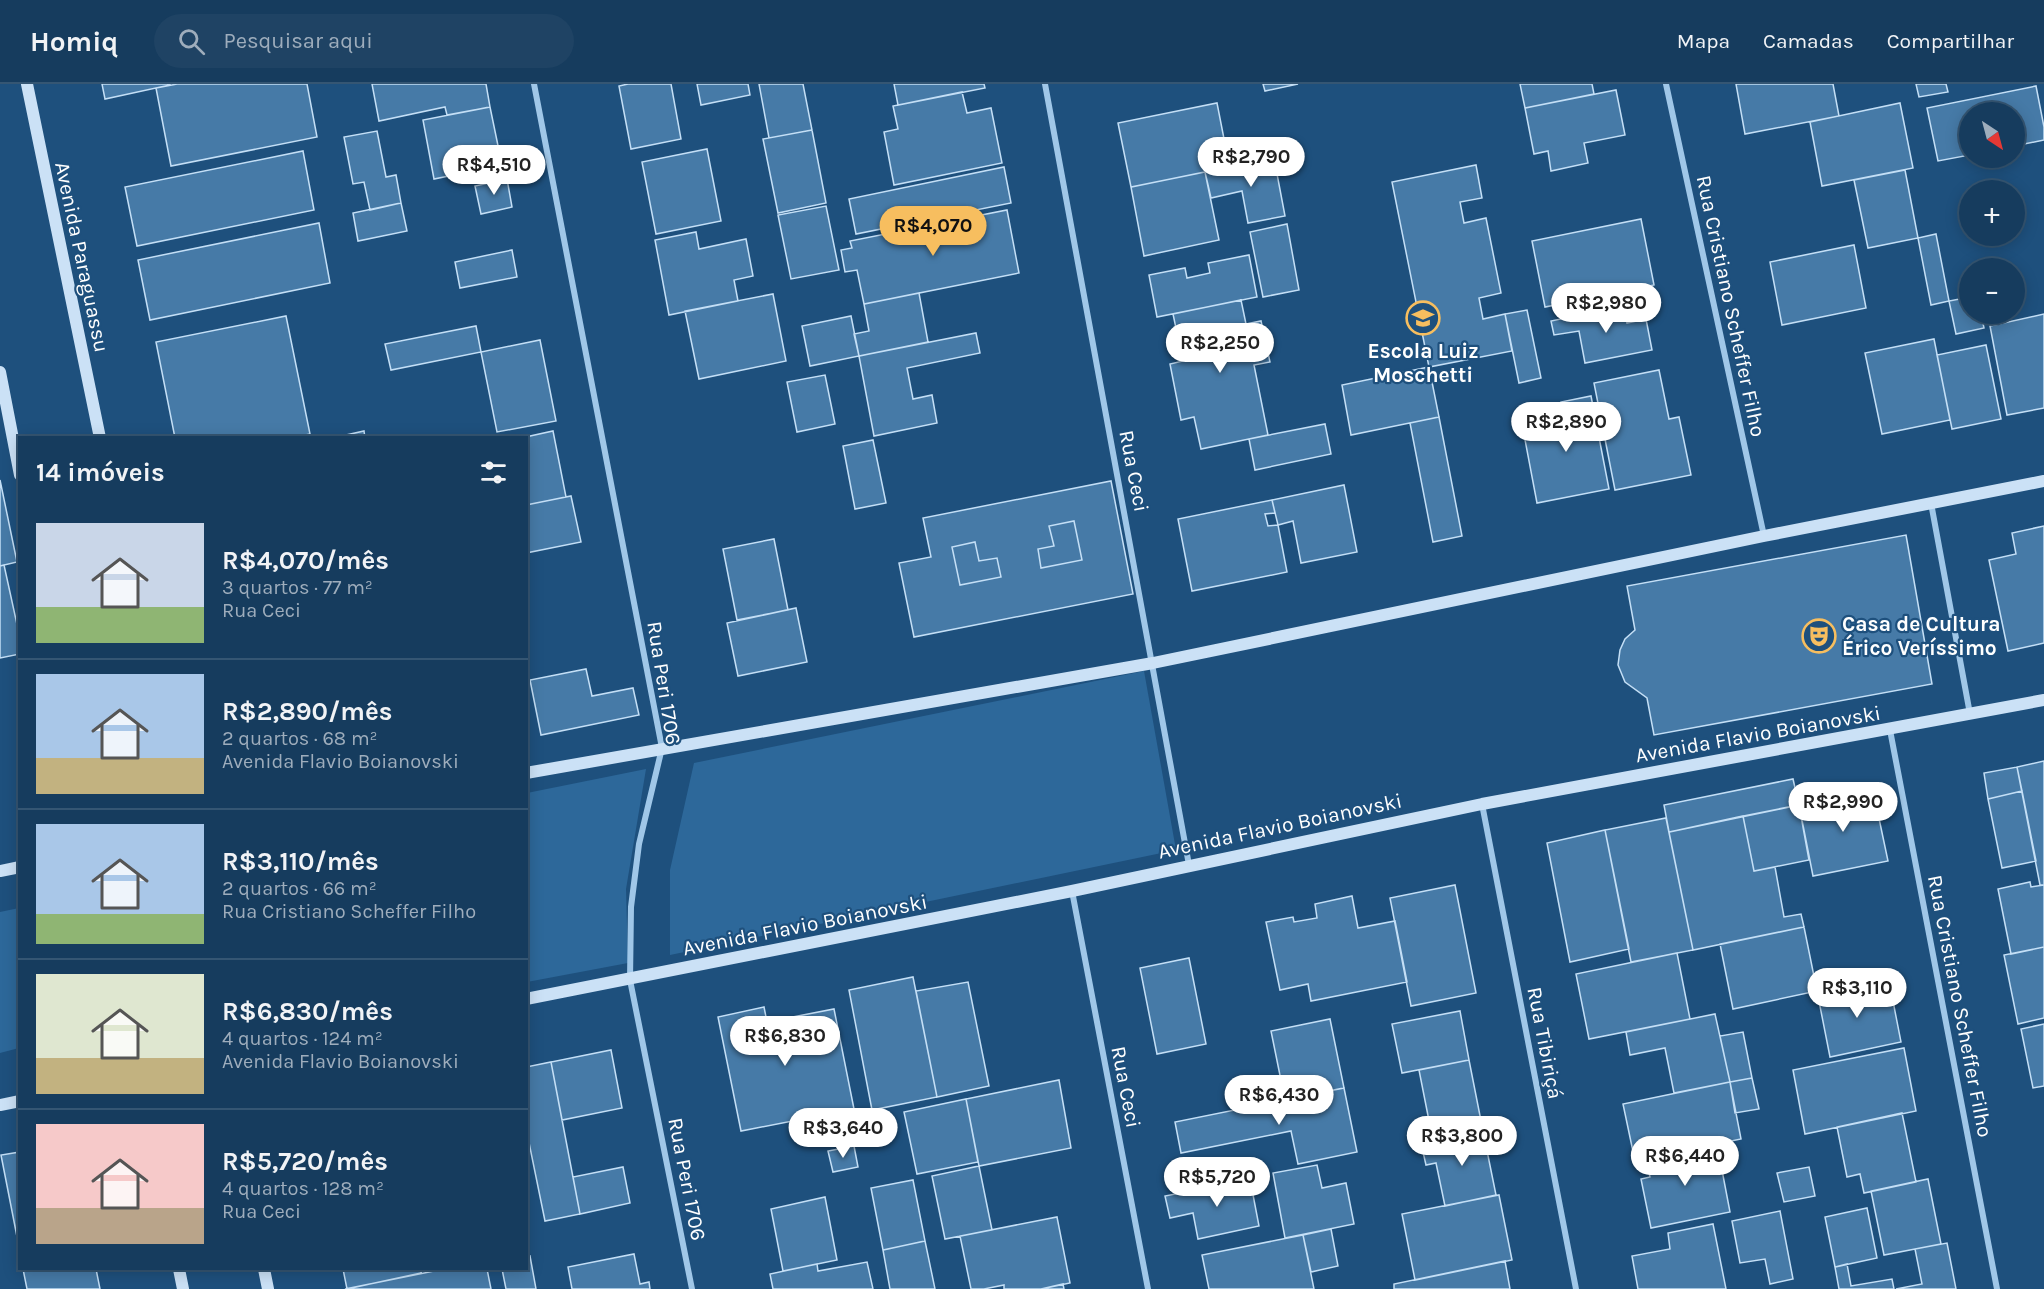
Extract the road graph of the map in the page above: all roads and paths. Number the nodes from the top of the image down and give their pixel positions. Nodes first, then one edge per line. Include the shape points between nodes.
1 (27, 84) edge
2 (534, 84) edge
3 (1045, 84) edge
4 (1666, 84) edge
5 (0, 372) edge
6 (100, 436) edge
7 (18, 465) edge
8 (2044, 481) edge
9 (1931, 503) junction
10 (1764, 536) junction
11 (1152, 663) junction
12 (2044, 700) edge
13 (1970, 714) junction
14 (1890, 730) junction
15 (662, 748) junction
16 (528, 773) edge
17 (1482, 804) junction
18 (1189, 865) junction
19 (18, 867) edge
20 (0, 871) edge
21 (1072, 891) junction
22 (630, 980) junction
23 (528, 999) edge
24 (18, 1101) edge
25 (0, 1105) edge
26 (179, 1270) edge
27 (264, 1270) edge
28 (183, 1289) edge
29 (268, 1289) edge
30 (692, 1289) edge
31 (1148, 1289) edge
32 (1576, 1289) edge
33 (1997, 1289) edge

1 - 6 street, Avenida Paraguassu
2 - 15 street, Rua Peri 1706
3 - 11 street, Rua Ceci
4 - 10 street, Rua Cristiano Scheffer Filho
5 - 7 street
8 - 9 street
9 - 10 street
9 - 13 street
10 - 11 street
11 - 15 street
11 - 18 street, Rua Ceci
12 - 13 street, Avenida Flavio Boianovski
13 - 14 street, Avenida Flavio Boianovski
14 - 17 street, Avenida Flavio Boianovski
14 - 33 street, Rua Cristiano Scheffer Filho
15 - 16 street
15 - 22 street, Rua Peri 1706 via 639,843 631,908
17 - 18 street, Avenida Flavio Boianovski
17 - 32 street, Rua Tibiriçá
18 - 21 street, Avenida Flavio Boianovski
19 - 20 street
21 - 22 street, Avenida Flavio Boianovski
21 - 31 street, Rua Ceci
22 - 23 street, Avenida Flavio Boianovski
22 - 30 street, Rua Peri 1706
24 - 25 street
26 - 28 street
27 - 29 street

